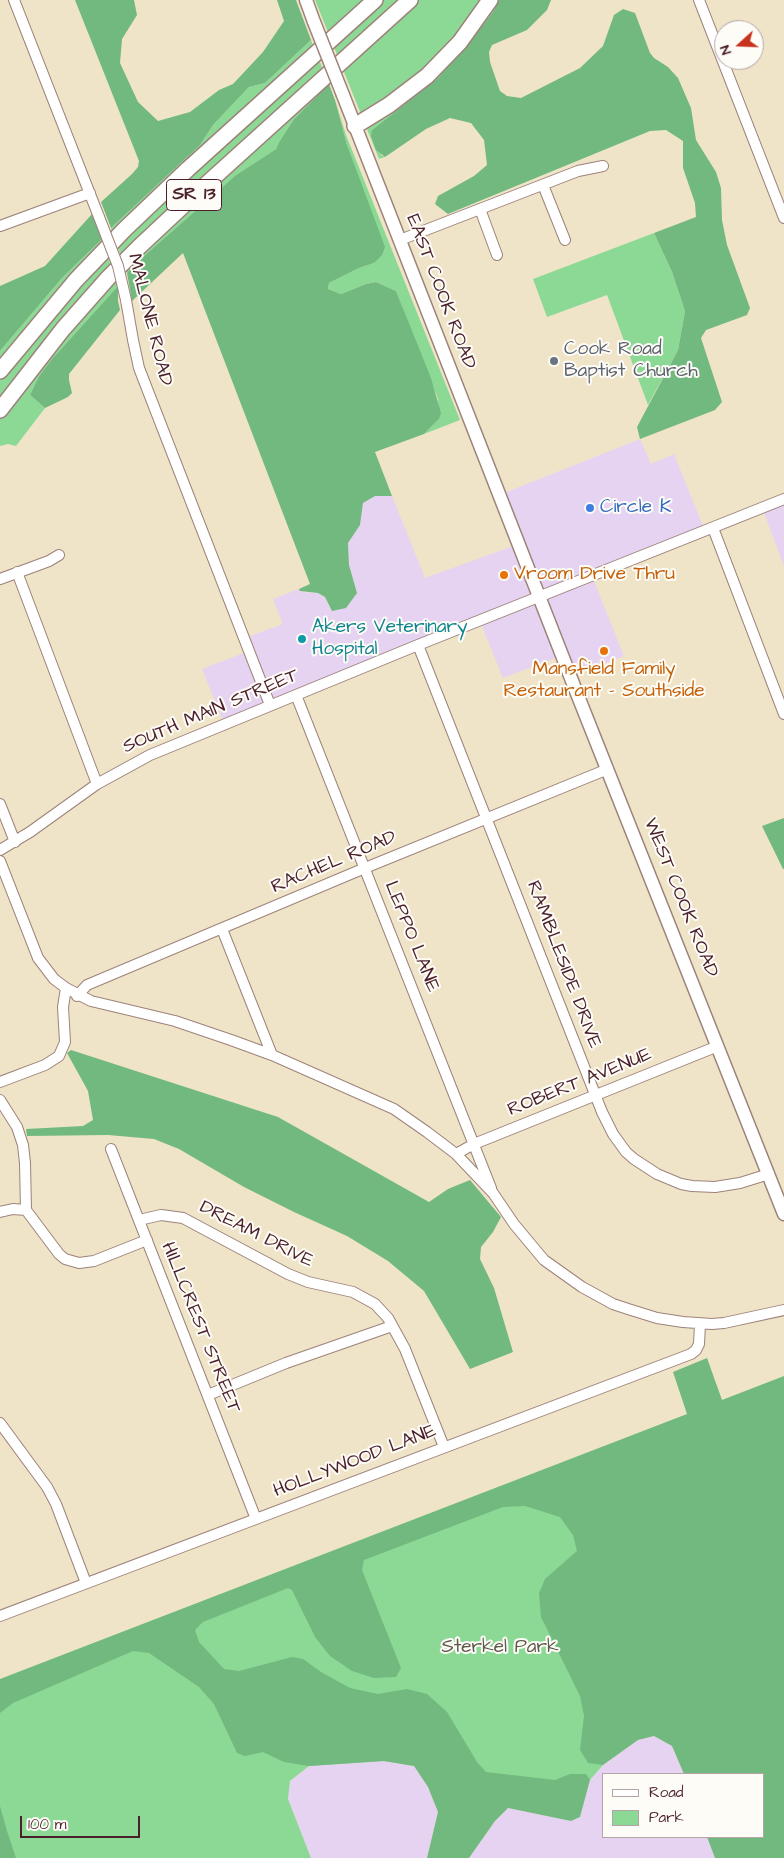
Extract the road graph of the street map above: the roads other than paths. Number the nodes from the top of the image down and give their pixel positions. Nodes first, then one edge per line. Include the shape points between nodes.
1 (14, 0) edge
2 (306, 0) edge
3 (375, 0) edge
4 (410, 0) edge
5 (490, 0) edge
6 (699, 0) edge
7 (355, 126) junction
8 (603, 166) dead end
9 (543, 185) junction
10 (90, 193) junction
11 (480, 209) junction
12 (784, 218) edge
13 (0, 226) edge
14 (400, 240) junction
15 (565, 240) dead end
16 (498, 255) dead end
17 (0, 371) edge
18 (0, 410) edge
19 (784, 499) edge
20 (713, 528) junction
21 (59, 555) dead end
22 (17, 572) junction
23 (0, 579) edge
24 (540, 597) junction
25 (418, 645) junction
26 (296, 695) junction
27 (270, 705) junction
28 (784, 714) edge
29 (608, 769) junction
30 (97, 784) junction
31 (0, 804) edge
32 (487, 819) junction
33 (15, 842) junction
34 (0, 850) edge
35 (0, 862) edge
36 (365, 868) junction
37 (222, 929) junction
38 (66, 988) junction
39 (77, 996) junction
40 (718, 1046) junction
41 (272, 1056) junction
42 (0, 1082) edge
43 (595, 1095) junction
44 (0, 1100) edge
45 (474, 1144) junction
46 (111, 1149) dead end
47 (456, 1154) junction
48 (769, 1174) junction
49 (494, 1193) junction
50 (26, 1210) junction
51 (0, 1212) edge
52 (784, 1214) edge
53 (139, 1220) junction
54 (147, 1240) junction
55 (784, 1310) edge
56 (700, 1324) junction
57 (392, 1326) junction
58 (208, 1395) junction
59 (0, 1423) edge
60 (444, 1447) junction
61 (256, 1519) junction
62 (86, 1583) junction
63 (0, 1616) edge

1 - 10 street, MALONE ROAD
2 - 7 main road, EAST COOK ROAD, bridge
3 - 17 highway, SR 13 via 125,228 76,280
4 - 18 highway, SR 13 via 139,247 64,329
5 - 7 highway via 460,42 427,76
6 - 12 street
7 - 14 main road, EAST COOK ROAD
8 - 9 street via 583,169
9 - 11 street
9 - 15 street
10 - 13 street
10 - 27 street, MALONE ROAD, bridge via 118,266 139,368
11 - 14 street
11 - 16 street
14 - 24 main road, EAST COOK ROAD
19 - 20 street, SOUTH MAIN STREET
20 - 24 street, SOUTH MAIN STREET
20 - 28 street
21 - 22 street
22 - 23 street
22 - 30 street
24 - 25 street, SOUTH MAIN STREET
24 - 29 main road, WEST COOK ROAD
25 - 26 street, SOUTH MAIN STREET
25 - 32 street, RAMBLESIDE DRIVE
26 - 27 street, SOUTH MAIN STREET
26 - 36 street, LEPPO LANE
27 - 30 street, SOUTH MAIN STREET via 150,755
29 - 32 street, RACHEL ROAD
29 - 40 main road, WEST COOK ROAD
30 - 33 street, SOUTH MAIN STREET
31 - 33 street
32 - 36 street, RACHEL ROAD
32 - 43 street, RAMBLESIDE DRIVE
33 - 34 street, SOUTH MAIN STREET
35 - 38 street via 38,958 54,979
36 - 37 street, RACHEL ROAD
36 - 45 street, LEPPO LANE
37 - 39 street, RACHEL ROAD via 87,985
37 - 41 street
38 - 39 street
38 - 42 street via 63,1007 65,1042 59,1056 45,1065
39 - 41 street via 189,1025
40 - 43 street, ROBERT AVENUE
40 - 48 main road, WEST COOK ROAD
41 - 47 street via 394,1109
43 - 45 street, ROBERT AVENUE
43 - 48 street, RAMBLESIDE DRIVE via 613,1134 626,1152 670,1180 692,1186 715,1187
44 - 50 street via 17,1127 23,1145
45 - 47 street, ROBERT AVENUE
45 - 49 street, LEPPO LANE
46 - 53 street, HILLCREST STREET
47 - 49 street
48 - 52 main road, WEST COOK ROAD
49 - 56 street via 535,1250 568,1278 628,1309 657,1318
50 - 51 street
50 - 54 street via 54,1248 72,1262 86,1263
53 - 54 street, HILLCREST STREET
53 - 57 street, DREAM DRIVE via 161,1215 189,1221 288,1274 367,1299 383,1312
54 - 58 street, HILLCREST STREET
55 - 56 street
56 - 60 street, HOLLYWOOD LANE via 699,1344 691,1354
57 - 58 street via 286,1363
57 - 60 street, DREAM DRIVE via 405,1349
58 - 61 street, HILLCREST STREET
59 - 62 street via 47,1487
60 - 61 street, HOLLYWOOD LANE
61 - 62 street, HOLLYWOOD LANE
62 - 63 street, HOLLYWOOD LANE

